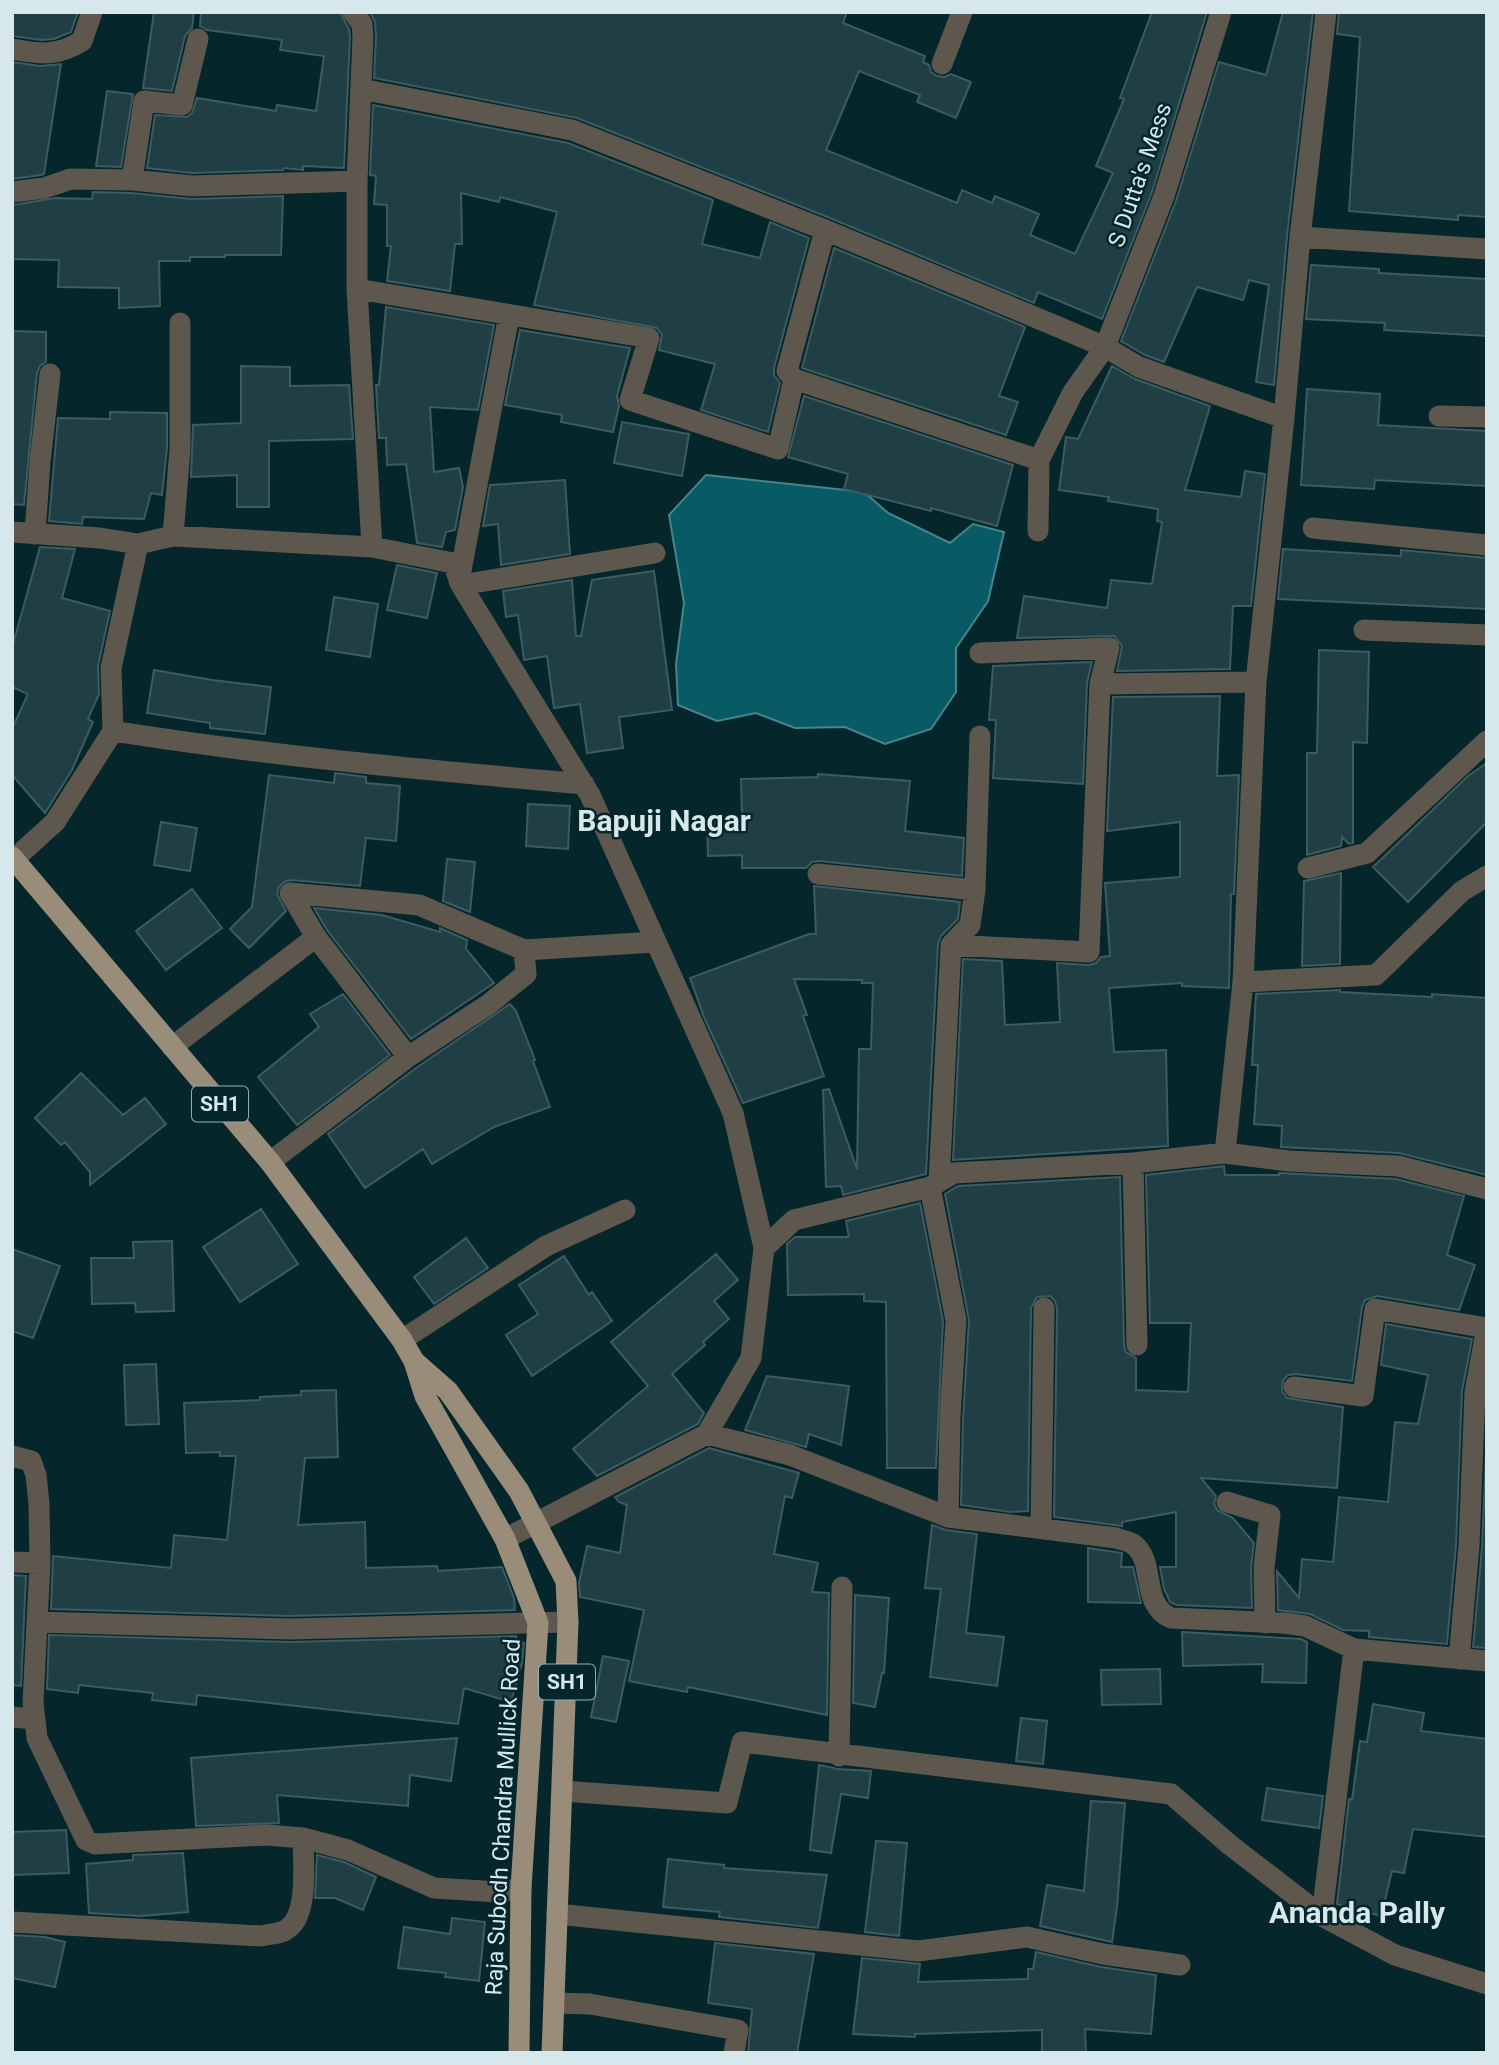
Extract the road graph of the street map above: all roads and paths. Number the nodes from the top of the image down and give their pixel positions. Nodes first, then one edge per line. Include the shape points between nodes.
1 (92, 12) edge
2 (353, 12) edge
3 (962, 12) edge
4 (1326, 12) edge
5 (1215, 14) edge
6 (198, 39) dead end
7 (12, 49) edge
8 (942, 64) dead end
9 (361, 89) junction
10 (132, 180) junction
11 (357, 181) junction
12 (12, 192) edge
13 (825, 230) junction
14 (1300, 237) junction
15 (1487, 249) edge
16 (357, 289) junction
17 (509, 315) junction
18 (180, 323) dead end
19 (1105, 347) junction
20 (50, 374) dead end
21 (794, 379) junction
22 (1439, 416) dead end
23 (1487, 417) edge
24 (1284, 418) junction
25 (1039, 460) junction
26 (1313, 528) dead end
27 (1038, 531) dead end
28 (12, 532) edge
29 (35, 534) junction
30 (173, 536) junction
31 (138, 544) junction
32 (1487, 545) edge
33 (372, 547) junction
34 (655, 553) dead end
35 (460, 583) junction
36 (1364, 630) dead end
37 (1487, 635) edge
38 (980, 653) dead end
39 (1256, 682) junction
40 (1100, 684) junction
41 (113, 731) junction
42 (980, 736) dead end
43 (1487, 741) edge
44 (584, 784) junction
45 (13, 859) edge
46 (1308, 867) dead end
47 (818, 874) dead end
48 (1487, 876) edge
49 (975, 890) junction
50 (316, 937) junction
51 (656, 942) junction
52 (951, 945) junction
53 (524, 950) junction
54 (1243, 982) junction
55 (172, 1048) junction
56 (408, 1057) junction
57 (1226, 1153) junction
58 (270, 1162) junction
59 (1133, 1163) junction
60 (934, 1185) junction
61 (1487, 1189) edge
62 (625, 1210) dead end
63 (764, 1248) junction
64 (1044, 1308) dead end
65 (1487, 1328) edge
66 (402, 1340) junction
67 (1137, 1345) dead end
68 (414, 1361) junction
69 (1294, 1387) dead end
70 (707, 1434) junction
71 (12, 1456) edge
72 (1227, 1502) dead end
73 (948, 1517) junction
74 (537, 1523) junction
75 (1041, 1528) junction
76 (505, 1539) junction
77 (12, 1562) edge
78 (40, 1563) junction
79 (842, 1587) dead end
80 (37, 1622) junction
81 (568, 1622) junction
82 (538, 1623) junction
83 (1265, 1623) junction
84 (1354, 1649) junction
85 (1459, 1659) junction
86 (1487, 1661) edge
87 (23, 1718) edge
88 (839, 1756) junction
89 (563, 1791) junction
90 (303, 1838) junction
91 (521, 1888) junction
92 (557, 1913) junction
93 (1322, 1916) junction
94 (12, 1922) edge
95 (1180, 1965) dead end
96 (1487, 1984) edge
97 (554, 2003) junction
98 (519, 2053) edge
99 (552, 2053) edge
100 (734, 2053) edge

1 - 7 street via 82,41 66,51 42,54
2 - 9 street via 362,24
3 - 8 street
4 - 14 street
5 - 19 street, S Dutta's Mess via 1164,196
6 - 10 street via 183,105 144,101
9 - 11 street
9 - 13 street via 572,130
10 - 11 street via 192,186
10 - 12 street via 71,178
11 - 16 street
13 - 19 street
13 - 21 street via 787,371
14 - 15 street
14 - 24 street
16 - 17 street
16 - 33 street
17 - 21 street via 649,338 629,400 778,449
17 - 35 street
18 - 30 street via 180,449
19 - 24 street via 1139,367
19 - 25 street, S Dutta's Mess via 1073,392
20 - 29 street
21 - 25 street
22 - 23 street
24 - 39 street
25 - 27 street
26 - 32 street
28 - 29 street
29 - 31 street
30 - 31 street
30 - 33 street
31 - 41 street via 111,668
33 - 35 street via 453,563
34 - 35 street
35 - 44 street
36 - 37 street
38 - 40 street via 1109,648
39 - 40 street
39 - 54 street
40 - 52 street via 1089,952
41 - 44 street via 267,753
41 - 45 street via 55,822
42 - 49 street
43 - 46 street via 1367,853
44 - 51 street
45 - 55 main road, Raja Subodh Chandra Mullick Road / SH1
47 - 49 street
48 - 54 street via 1462,891 1376,975
49 - 52 street via 970,925
50 - 53 street via 290,893 419,905
50 - 55 street
50 - 56 street
51 - 53 street
51 - 63 street via 733,1113
52 - 60 street
53 - 56 street via 526,974
54 - 57 street
55 - 58 main road, Raja Subodh Chandra Mullick Road / SH1
56 - 58 street
57 - 59 street
57 - 61 street via 1398,1166
58 - 66 main road, Raja Subodh Chandra Mullick Road / SH1
59 - 60 street via 954,1173
59 - 67 street
60 - 63 street via 794,1220
60 - 73 street via 956,1320
62 - 66 street via 546,1246
63 - 70 street via 751,1358
64 - 75 street
65 - 69 street via 1375,1309 1363,1396
65 - 85 street via 1475,1392
66 - 68 main road, Raja Subodh Chandra Mullick Road / SH1
68 - 74 main road, Raja Subodh Chandra Mullick Road / SH1 via 449,1391
68 - 76 main road, Raja Subodh Chandra Mullick Road / SH1 via 425,1396
70 - 73 street via 790,1455
70 - 74 street
71 - 78 street via 31,1461 36,1475
72 - 83 street via 1270,1515 1264,1567
73 - 75 street
74 - 76 street
74 - 81 main road, Raja Subodh Chandra Mullick Road / SH1 via 566,1581
75 - 83 street via 1132,1544 1141,1554 1154,1606 1171,1619
76 - 82 main road, Raja Subodh Chandra Mullick Road / SH1
77 - 78 street
78 - 80 street
79 - 88 street
80 - 82 street via 290,1629
80 - 87 street
81 - 82 street
81 - 89 main road, Raja Subodh Chandra Mullick Road / SH1
82 - 91 main road, Raja Subodh Chandra Mullick Road / SH1
83 - 84 street via 1305,1626
84 - 85 street
84 - 93 street
85 - 86 street
87 - 90 street via 86,1840 95,1844 267,1835
88 - 89 street via 742,1742 727,1803
88 - 93 street via 1171,1794
89 - 92 main road, Raja Subodh Chandra Mullick Road / SH1
90 - 91 street via 348,1850 434,1888 500,1892
90 - 94 street via 302,1901 297,1918 285,1931 262,1936
91 - 98 main road, Raja Subodh Chandra Mullick Road / SH1
92 - 95 street via 918,1951 1027,1937
92 - 97 main road, Raja Subodh Chandra Mullick Road / SH1
93 - 96 street via 1395,1955
97 - 99 main road, Raja Subodh Chandra Mullick Road / SH1
97 - 100 street via 590,2004 738,2030

